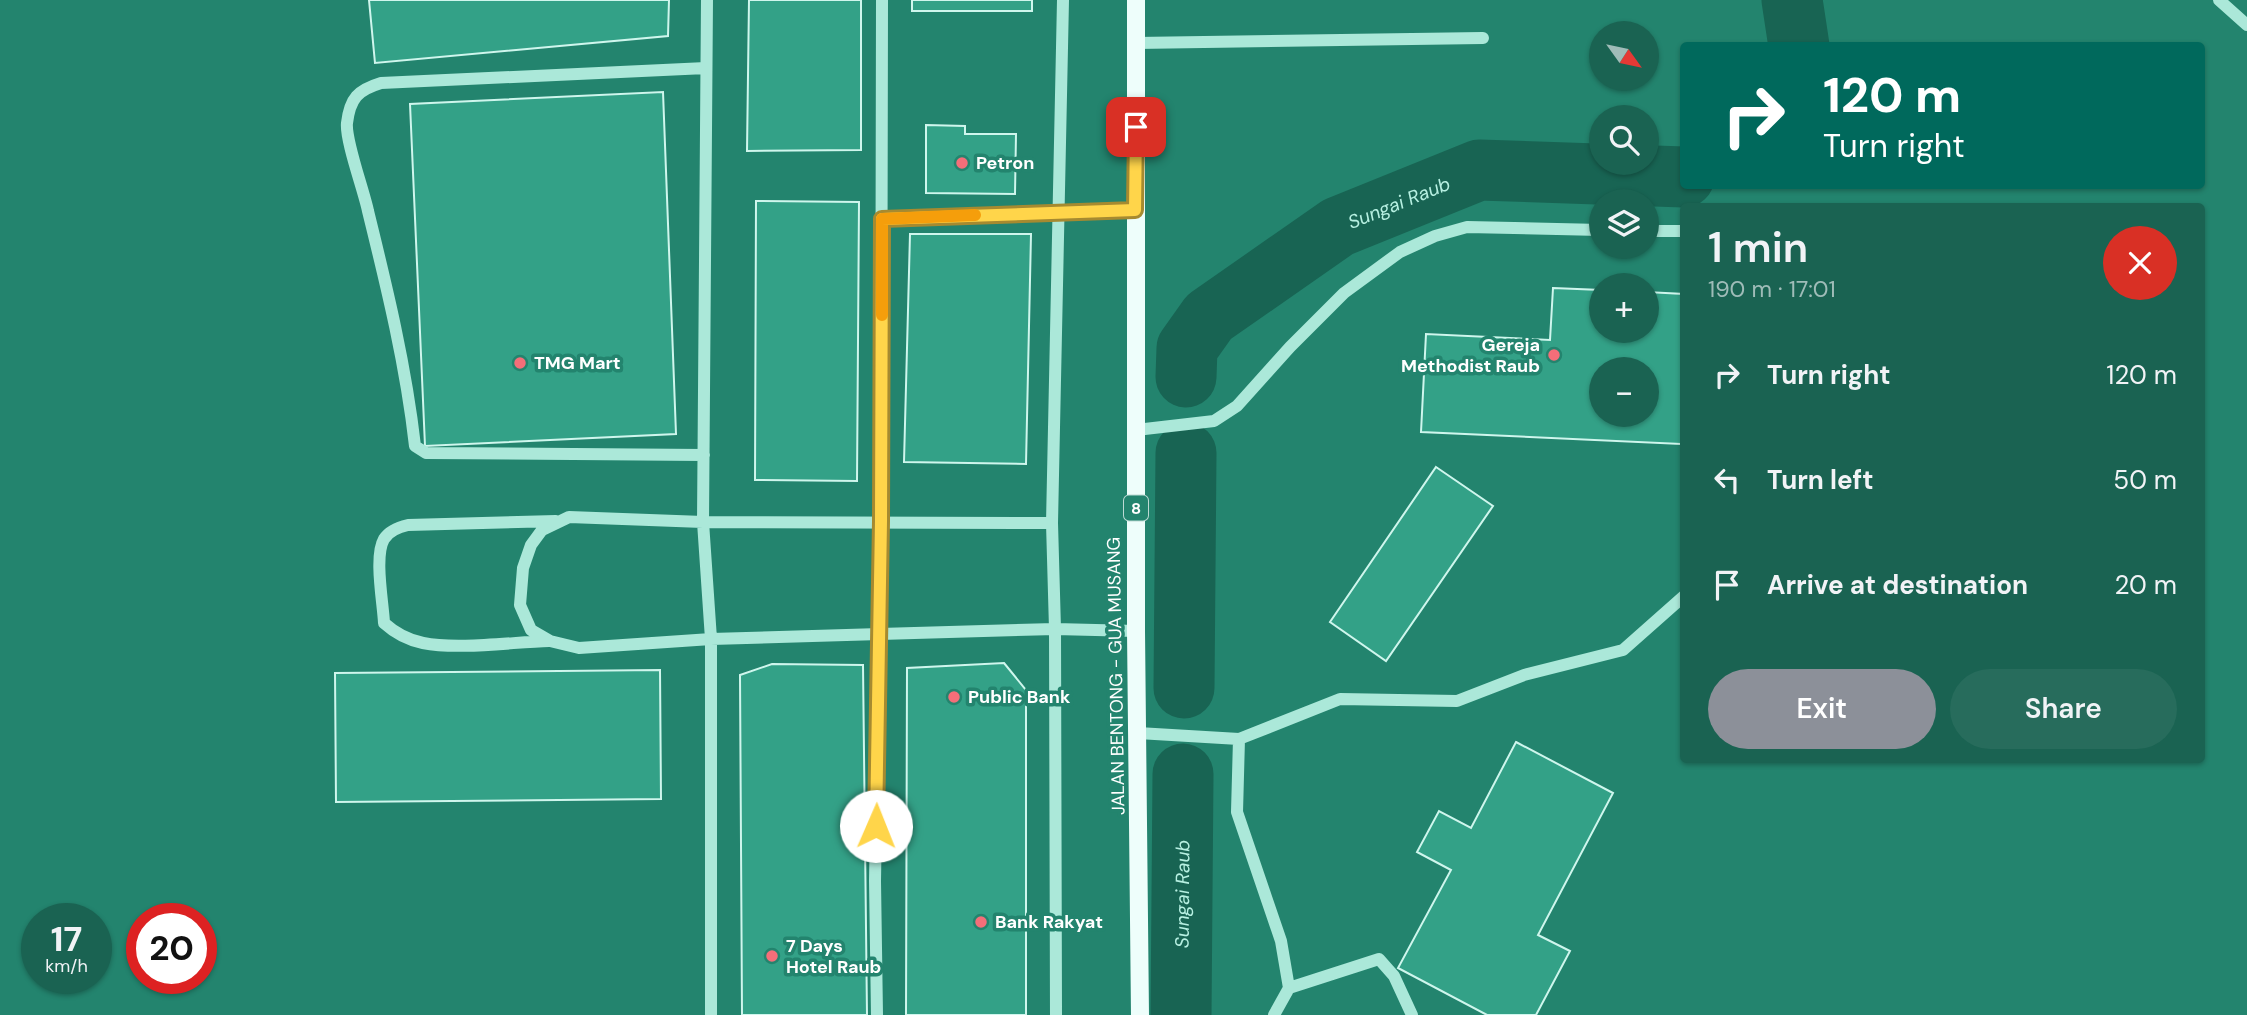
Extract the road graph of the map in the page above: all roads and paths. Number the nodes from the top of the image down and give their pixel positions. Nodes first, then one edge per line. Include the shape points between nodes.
1 (707, 0) edge
2 (882, 0) edge
3 (1063, 0) edge
4 (1136, 0) edge
5 (2228, 3) edge
6 (2247, 25) edge
7 (1483, 38) dead end
8 (1136, 43) junction
9 (706, 68) junction
10 (1135, 210) junction
11 (1059, 212) junction
12 (882, 219) junction
13 (1589, 230) edge
14 (1659, 231) edge
15 (1680, 231) edge
16 (1136, 430) junction
17 (704, 455) junction
18 (557, 521) junction
19 (881, 521) junction
20 (703, 522) junction
21 (1052, 523) junction
22 (1680, 600) edge
23 (1055, 629) junction
24 (1136, 631) junction
25 (880, 634) junction
26 (711, 639) junction
27 (550, 641) junction
28 (1139, 733) junction
29 (1239, 739) junction
30 (1289, 988) junction
31 (711, 1015) edge
32 (877, 1015) edge
33 (1056, 1015) edge
34 (1140, 1015) edge
35 (1274, 1015) edge
36 (1412, 1015) edge

1 - 9 street
2 - 12 street
3 - 11 street
4 - 8 main road, JALAN BENTONG - GUA MUSANG / 8
5 - 6 street
7 - 8 street
8 - 10 main road, JALAN BENTONG - GUA MUSANG / 8
9 - 17 street
9 - 17 street via 381,83 365,88 351,103 346,127 405,375 415,446 426,453
10 - 11 street
10 - 16 main road, JALAN BENTONG - GUA MUSANG / 8
11 - 12 street
11 - 21 street
12 - 19 street
13 - 16 street via 1467,228 1435,236 1400,252 1344,293 1237,406 1213,421
14 - 15 street
16 - 24 main road, JALAN BENTONG - GUA MUSANG / 8
17 - 20 street
18 - 20 street via 569,517
18 - 27 street via 542,530 531,545 523,568 520,605 531,630
18 - 27 street via 408,525 386,536 379,550 384,623 396,633 422,643 450,645
19 - 20 street
19 - 21 street
19 - 25 street
20 - 26 street
21 - 23 street
22 - 29 street via 1623,650 1524,676 1457,701 1339,699
23 - 24 street
23 - 25 street
23 - 33 street
24 - 28 main road, JALAN BENTONG - GUA MUSANG / 8
25 - 26 street
25 - 32 street
26 - 27 street via 579,648
26 - 31 street
28 - 29 street
28 - 34 main road, JALAN BENTONG - GUA MUSANG / 8
29 - 30 street via 1237,812 1281,941
30 - 35 street
30 - 36 street via 1379,960 1394,976

